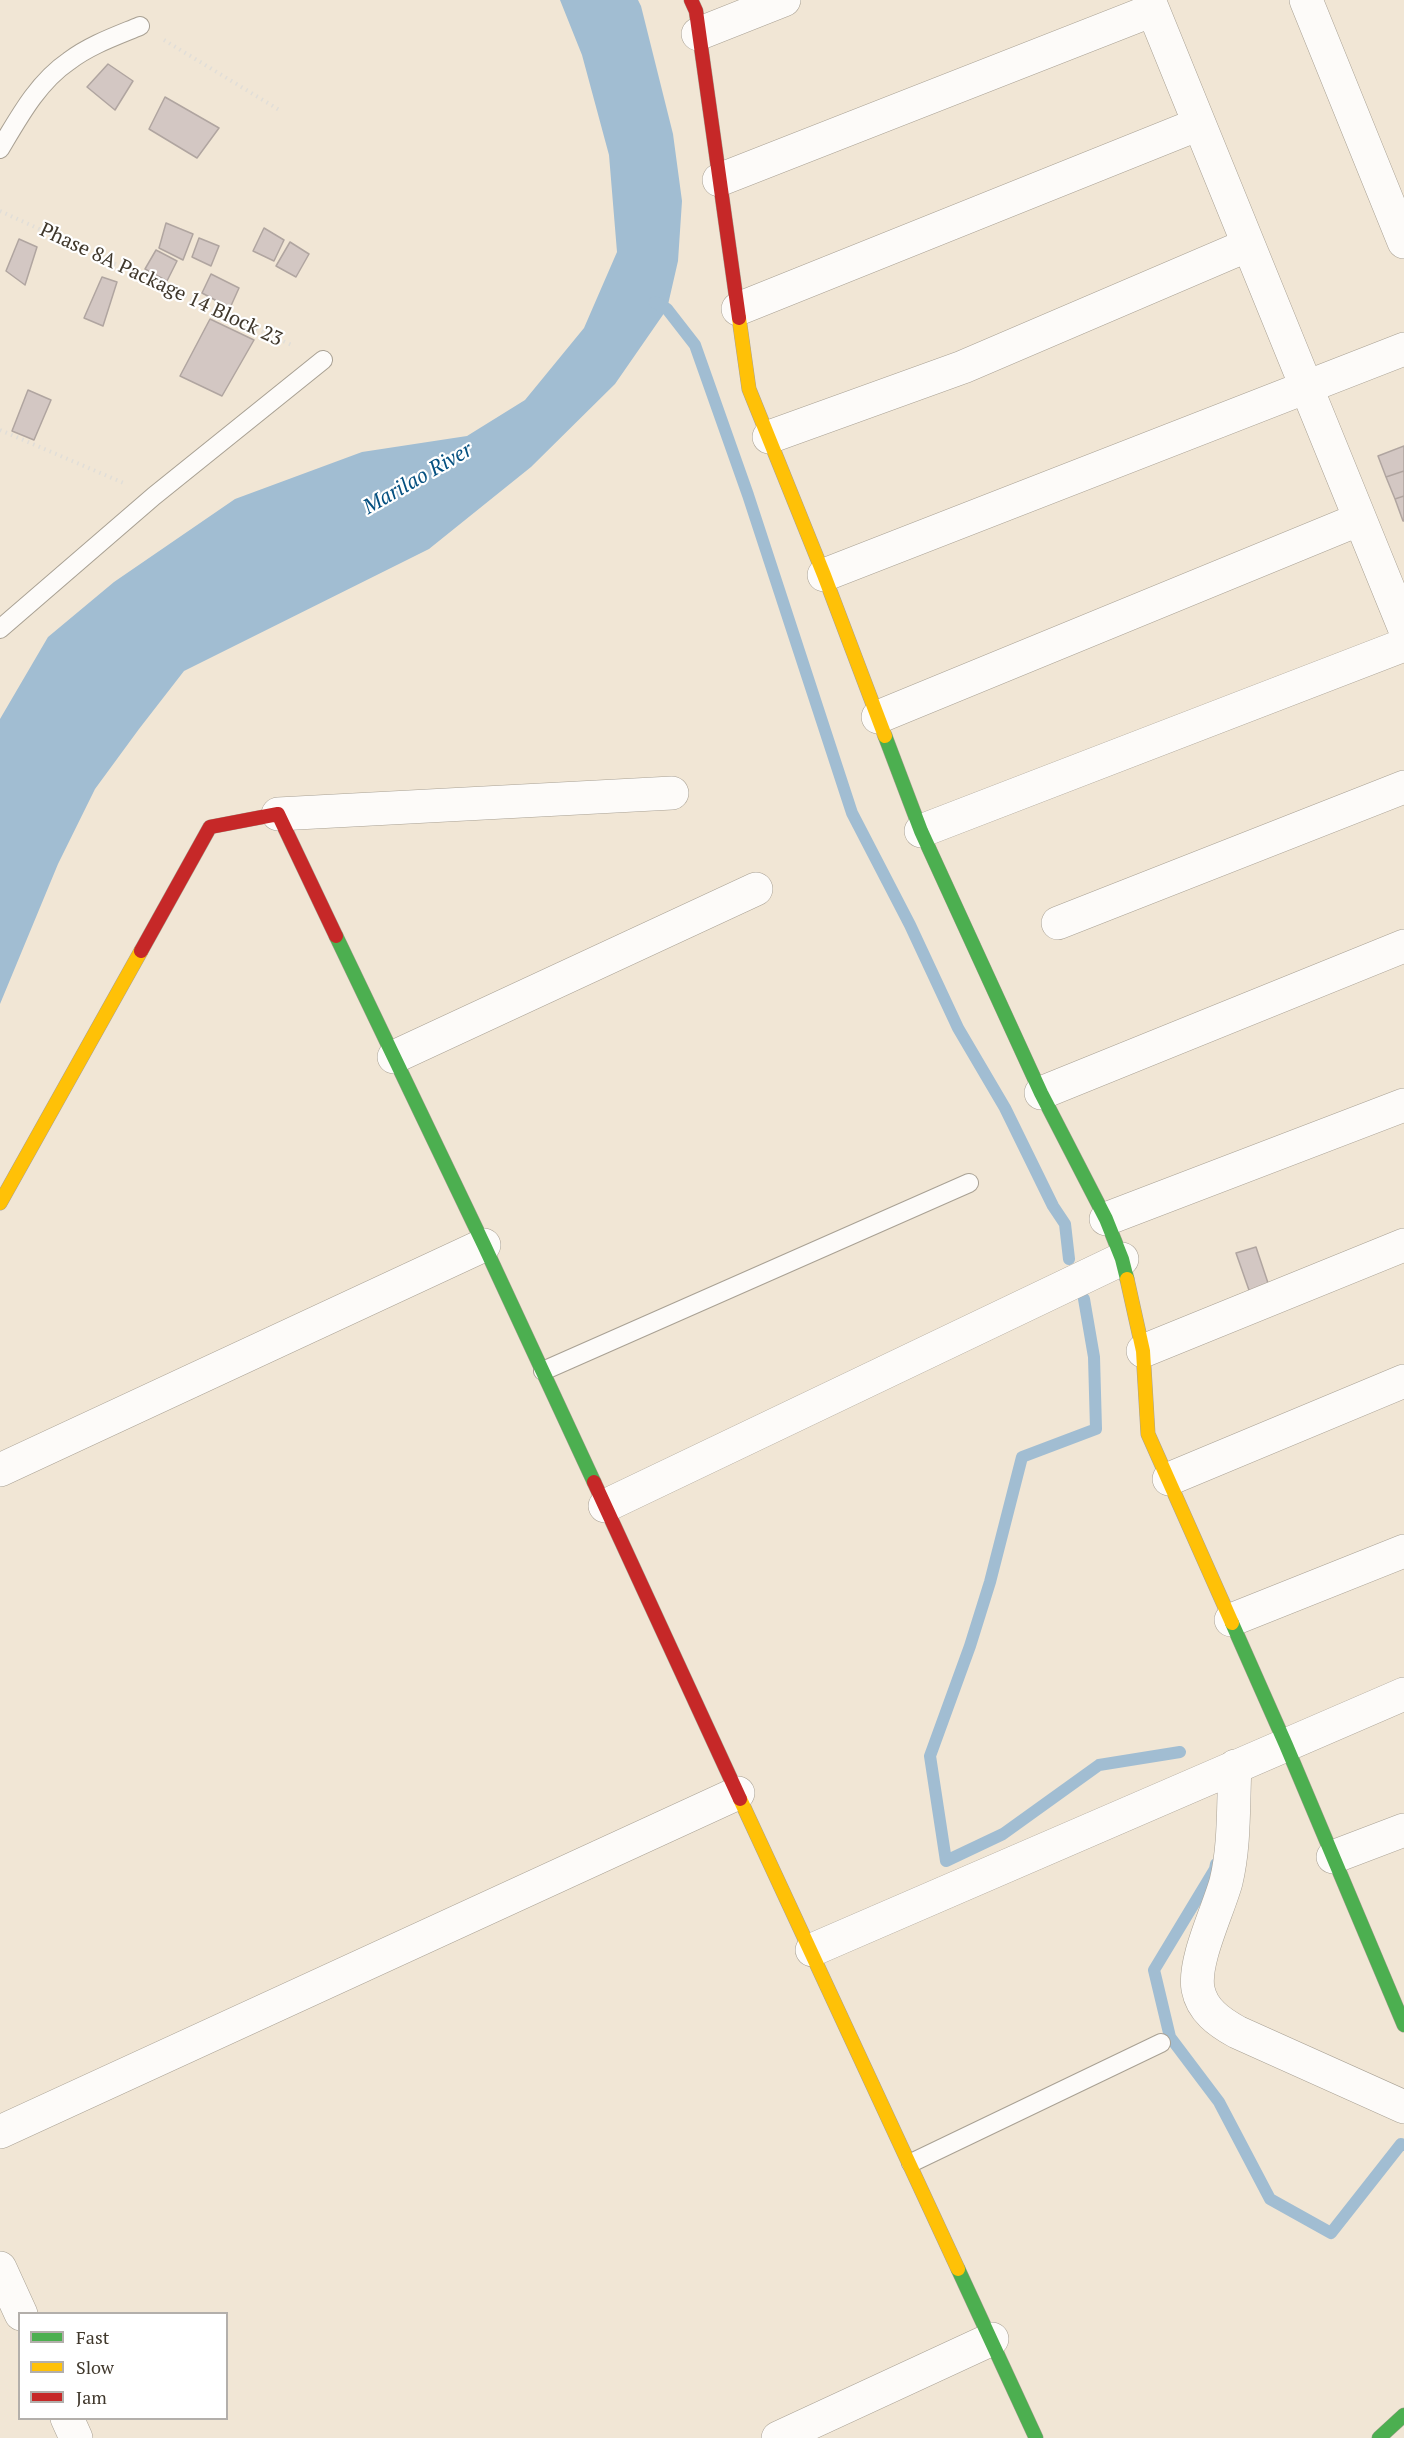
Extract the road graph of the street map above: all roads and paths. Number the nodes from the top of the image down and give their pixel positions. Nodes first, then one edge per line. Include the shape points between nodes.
1 (691, 0) edge
2 (784, 0) edge
3 (1306, 0) edge
4 (1151, 5) edge
5 (140, 26) joint
6 (698, 34) junction
7 (281, 111) dead end
8 (1199, 124) junction
9 (0, 149) edge
10 (719, 180) junction
11 (0, 211) edge
12 (1404, 242) edge
13 (1248, 245) junction
14 (738, 309) junction
15 (1404, 349) edge
16 (323, 360) joint
17 (1307, 388) junction
18 (0, 430) edge
19 (769, 437) junction
20 (154, 496) junction
21 (1360, 519) junction
22 (824, 575) junction
23 (1404, 627) edge
24 (0, 628) edge
25 (1404, 645) edge
26 (878, 717) junction
27 (1404, 787) edge
28 (672, 793) dead end
29 (278, 814) junction
30 (921, 831) junction
31 (756, 889) dead end
32 (1058, 923) dead end
33 (1404, 946) edge
34 (394, 1057) junction
35 (1041, 1094) junction
36 (1404, 1105) edge
37 (969, 1183) dead end
38 (0, 1203) edge
39 (1106, 1219) junction
40 (484, 1245) junction
41 (1404, 1245) edge
42 (1122, 1259) junction
43 (1143, 1351) junction
44 (543, 1371) junction
45 (1404, 1381) edge
46 (0, 1470) edge
47 (1168, 1479) junction
48 (605, 1506) junction
49 (1404, 1551) edge
50 (1231, 1620) junction
51 (1404, 1694) edge
52 (1286, 1745) junction
53 (1235, 1766) junction
54 (738, 1793) junction
55 (1404, 1830) edge
56 (1333, 1857) junction
57 (812, 1950) junction
58 (1396, 1985) edge
59 (1404, 2025) edge
60 (1161, 2043) dead end
61 (1404, 2107) edge
62 (0, 2132) edge
63 (910, 2163) junction
64 (0, 2268) edge
65 (19, 2312) edge
66 (18, 2315) edge
67 (0, 2323) edge
68 (992, 2339) junction
69 (1404, 2415) edge
70 (69, 2420) edge
71 (76, 2438) edge
72 (778, 2438) edge
73 (1036, 2438) edge
74 (1378, 2438) edge

1 - 6 street
2 - 6 street
3 - 12 street
4 - 8 street
4 - 10 street
5 - 7 path
5 - 9 lane via 67,62 41,87
6 - 10 street
8 - 13 street
8 - 14 street
10 - 14 street
11 - 16 path, Phase 8A Package 14 Block 23
13 - 17 street
13 - 19 street via 963,367
14 - 19 street via 749,389
15 - 17 street
16 - 20 lane
17 - 21 street
17 - 22 street
18 - 20 path
19 - 22 street
20 - 24 lane
21 - 23 street
21 - 26 street
22 - 26 street
25 - 30 street
26 - 30 street
27 - 32 street
28 - 29 street
29 - 34 street
29 - 38 street via 210,826
30 - 35 street
31 - 34 street
33 - 35 street
34 - 40 street
35 - 39 street
36 - 39 street
37 - 44 lane
39 - 42 street
40 - 44 street
40 - 46 street
41 - 43 street
42 - 43 street
42 - 48 street
43 - 47 street via 1148,1434
44 - 48 street
45 - 47 street
47 - 50 street
48 - 54 street
49 - 50 street
50 - 52 street
51 - 52 street
52 - 53 street
52 - 56 street
53 - 57 street
53 - 61 street via 1231,1850 1226,1881 1198,1969 1201,1999 1218,2022
54 - 57 street
54 - 62 street
55 - 56 street
56 - 58 street
57 - 63 street
58 - 59 street
60 - 63 lane
63 - 68 street
64 - 65 street
66 - 67 street
68 - 72 street
68 - 73 street
69 - 74 street
70 - 71 street

